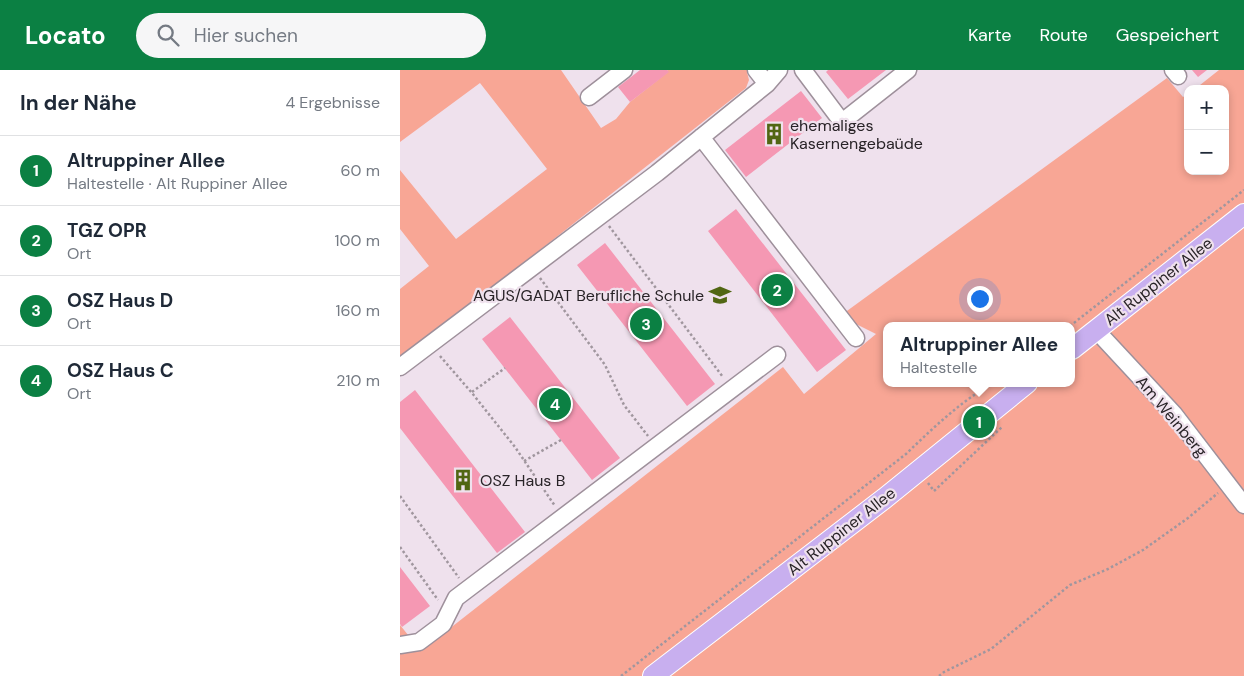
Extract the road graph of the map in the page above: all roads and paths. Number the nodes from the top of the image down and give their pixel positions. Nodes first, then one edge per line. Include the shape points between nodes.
1 (624, 70) edge
2 (756, 70) edge
3 (778, 70) edge
4 (803, 70) edge
5 (908, 70) edge
6 (767, 84) junction
7 (589, 97) dead end
8 (701, 137) junction
9 (1244, 190) edge
10 (1244, 214) edge
11 (600, 215) junction
12 (532, 267) junction
13 (1075, 322) edge
14 (1096, 330) junction
15 (856, 338) dead end
16 (430, 344) junction
17 (1075, 346) edge
18 (777, 355) dead end
19 (400, 367) edge
20 (505, 368) dead end
21 (986, 387) edge
22 (1022, 387) edge
23 (732, 389) junction
24 (472, 393) junction
25 (561, 440) dead end
26 (656, 446) junction
27 (524, 461) junction
28 (1228, 484) junction
29 (400, 496) edge
30 (1244, 505) edge
31 (559, 513) dead end
32 (400, 547) edge
33 (460, 578) dead end
34 (442, 604) dead end
35 (400, 645) edge
36 (621, 676) edge
37 (653, 676) edge
38 (939, 676) edge

1 - 7 lane
2 - 6 lane
3 - 6 lane
4 - 5 lane via 842,122
6 - 8 lane
8 - 11 lane
8 - 15 lane
9 - 13 path
10 - 14 main road, Alt Ruppiner Allee
11 - 12 lane
11 - 23 path
12 - 16 lane
12 - 26 path via 605,365 624,405
14 - 17 main road, Alt Ruppiner Allee
14 - 28 lane, Am Weinberg via 1174,414
16 - 19 lane
16 - 24 path
18 - 23 lane
20 - 24 path
21 - 36 path
22 - 37 main road, Alt Ruppiner Allee via 885,498
23 - 26 lane
24 - 27 path
25 - 27 path
26 - 35 lane via 456,598 443,624 419,642
27 - 31 path
28 - 30 lane, Am Weinberg
28 - 38 path via 1143,550 1070,586 991,649
29 - 33 path
32 - 34 path

